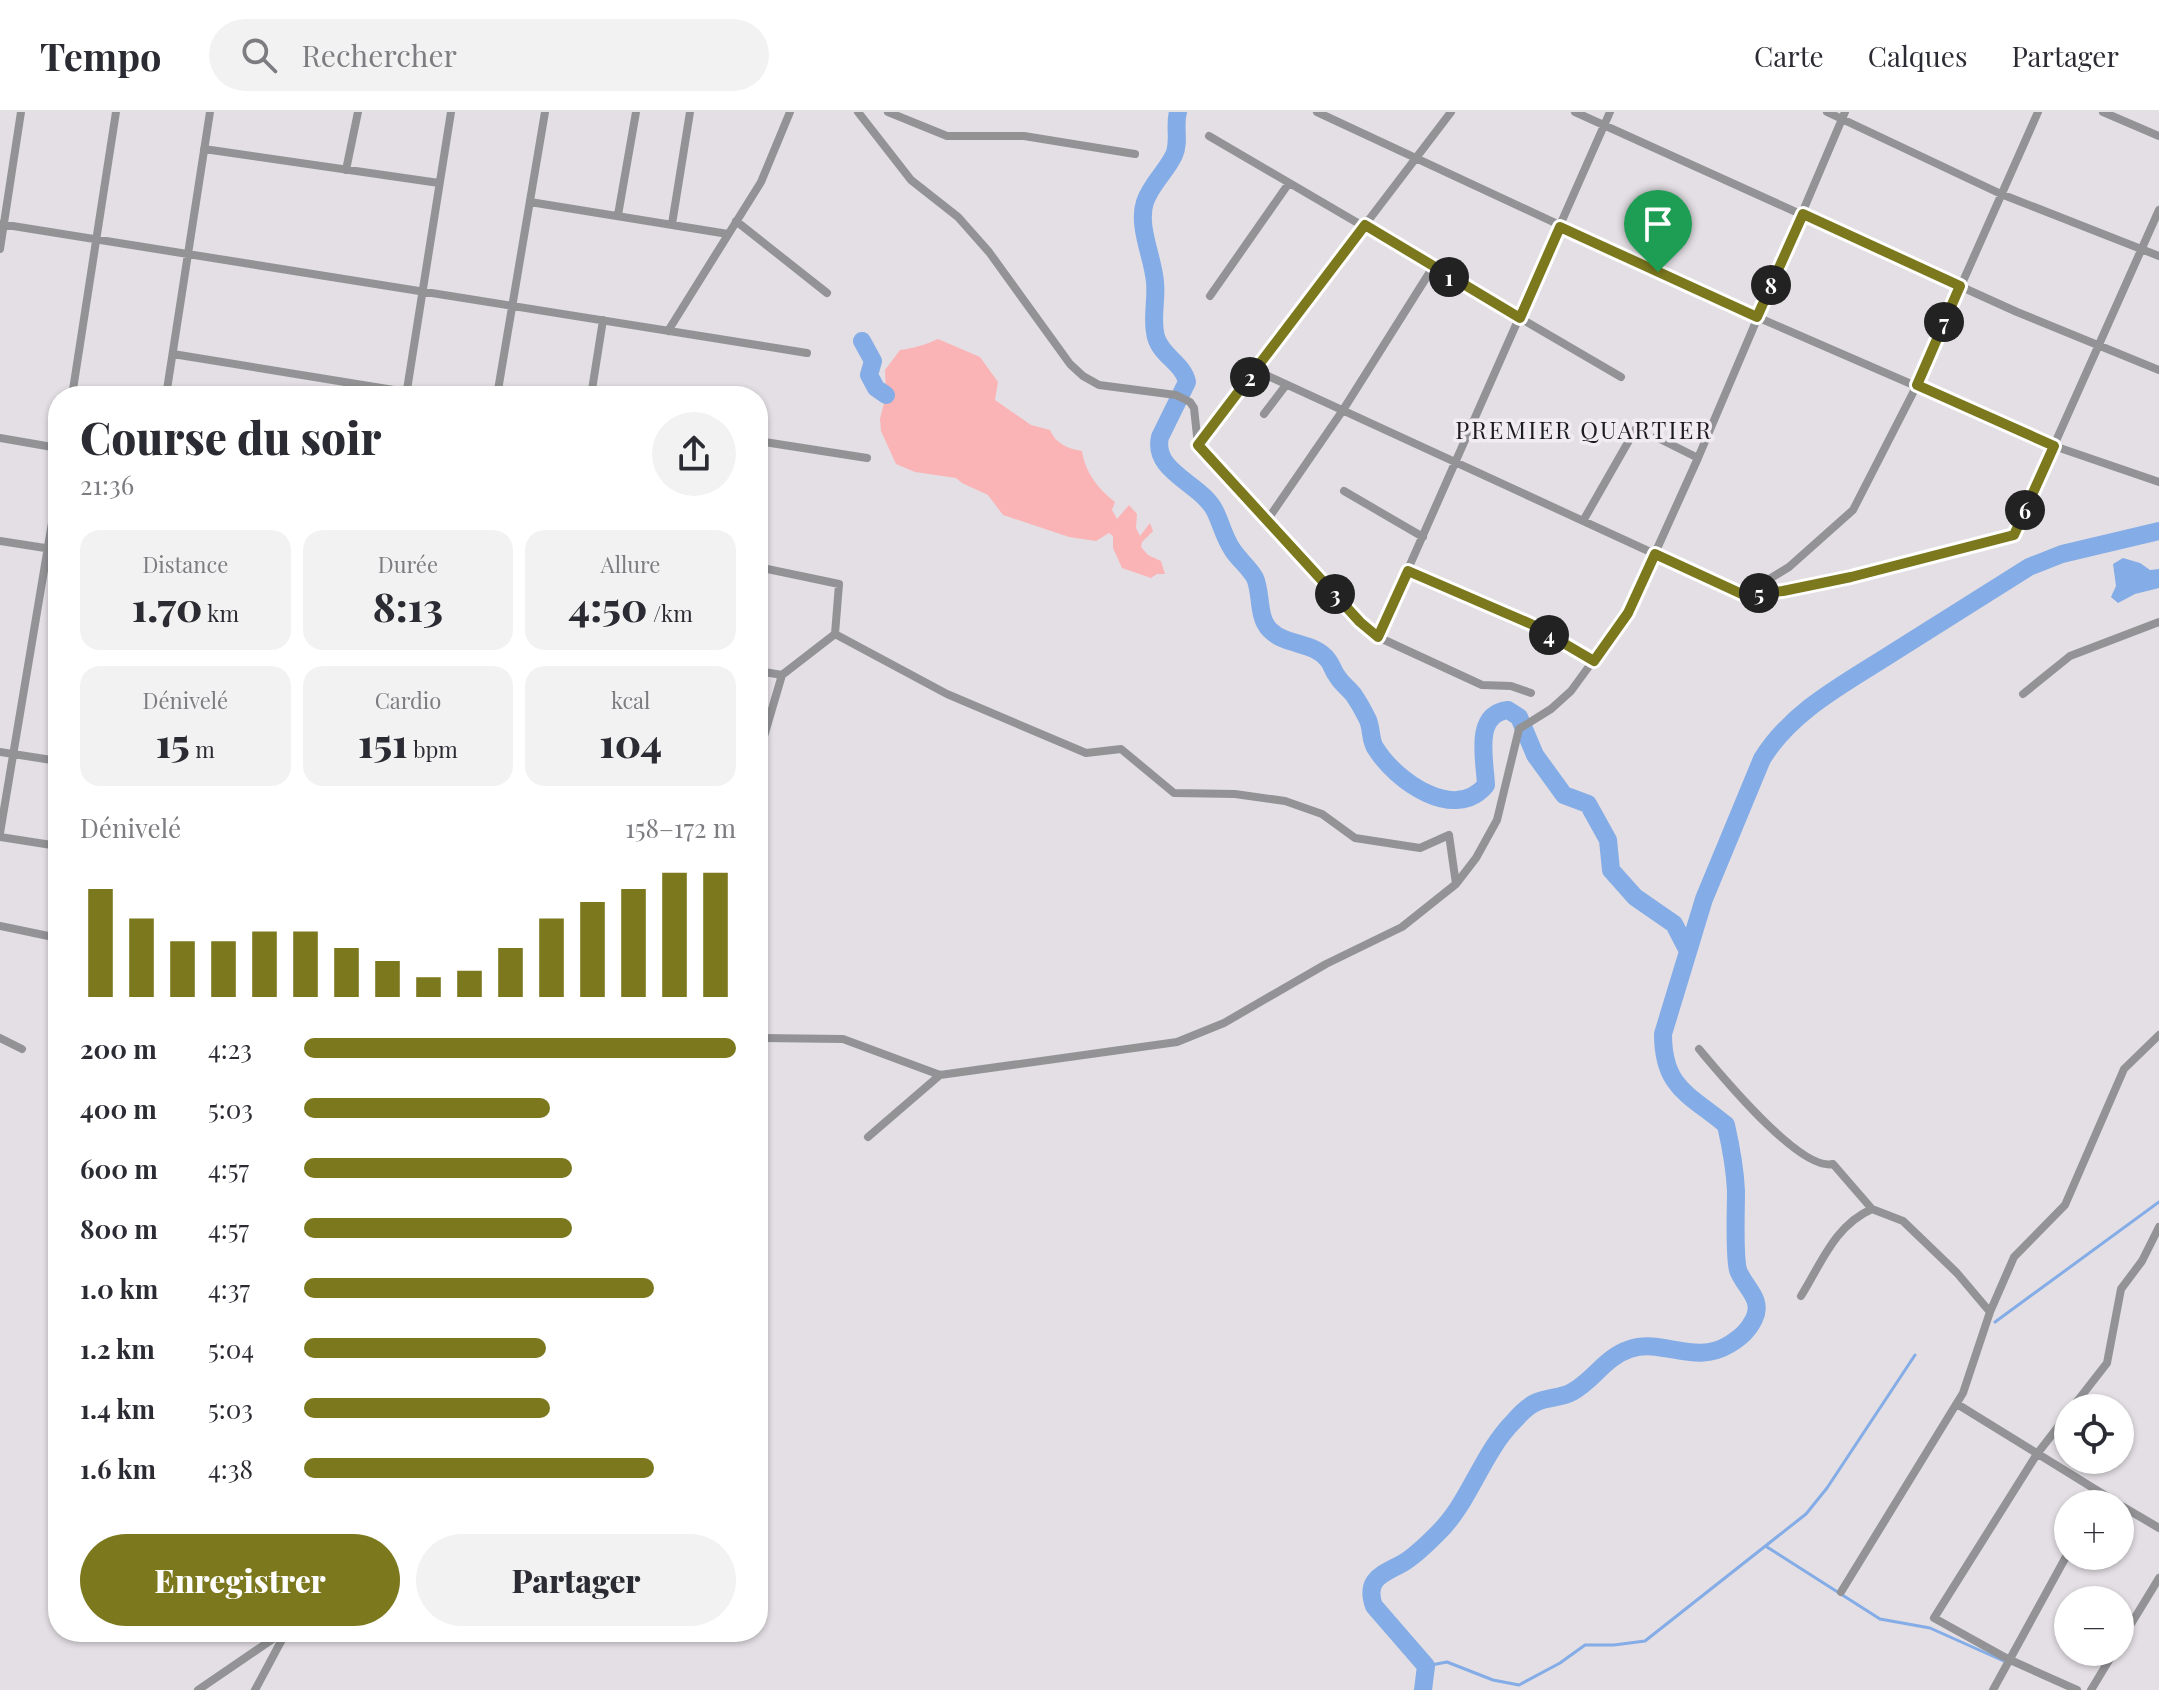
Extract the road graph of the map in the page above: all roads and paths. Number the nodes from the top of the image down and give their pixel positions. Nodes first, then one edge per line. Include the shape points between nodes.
1 (21, 112) edge
2 (116, 112) edge
3 (210, 112) edge
4 (358, 112) edge
5 (451, 112) edge
6 (545, 112) edge
7 (636, 112) edge
8 (690, 112) edge
9 (790, 112) edge
10 (858, 112) edge
11 (888, 112) edge
12 (1317, 112) edge
13 (1451, 112) edge
14 (1575, 112) edge
15 (1610, 112) edge
16 (1827, 112) edge
17 (2038, 112) edge
18 (2103, 112) edge
19 (1843, 115) edge
20 (1604, 125) junction
21 (1209, 136) dead end
22 (2159, 136) edge
23 (204, 149) junction
24 (1135, 154) dead end
25 (1417, 157) junction
26 (0, 162) edge
27 (13, 164) junction
28 (346, 170) junction
29 (439, 183) junction
30 (1289, 183) junction
31 (2001, 194) junction
32 (530, 202) junction
33 (2159, 210) edge
34 (1803, 214) junction
35 (618, 215) junction
36 (736, 221) junction
37 (2, 224) edge
38 (672, 224) junction
39 (1365, 225) junction
40 (1560, 227) junction
41 (728, 234) junction
42 (96, 240) junction
43 (2142, 248) junction
44 (0, 249) edge
45 (188, 254) junction
46 (2159, 256) edge
47 (1433, 267) junction
48 (1960, 286) junction
49 (422, 292) junction
50 (827, 293) dead end
51 (1210, 296) dead end
52 (513, 306) junction
53 (1757, 317) junction
54 (1520, 318) junction
55 (603, 320) junction
56 (668, 331) junction
57 (2099, 343) junction
58 (807, 353) dead end
59 (173, 354) junction
60 (1255, 370) junction
61 (2159, 370) edge
62 (1621, 377) dead end
63 (1286, 385) junction
64 (1917, 385) junction
65 (74, 386) edge
66 (168, 386) edge
67 (359, 386) edge
68 (407, 386) edge
69 (499, 386) edge
70 (593, 386) edge
71 (1343, 410) junction
72 (1264, 414) dead end
73 (1635, 430) dead end
74 (1656, 437) dead end
75 (0, 438) edge
76 (768, 443) edge
77 (1198, 445) junction
78 (48, 446) edge
79 (2054, 446) junction
80 (867, 458) dead end
81 (1698, 458) junction
82 (1456, 462) junction
83 (2159, 482) edge
84 (1344, 491) dead end
85 (1268, 519) junction
86 (1583, 521) junction
87 (1423, 537) junction
88 (0, 541) edge
89 (48, 548) edge
90 (1655, 554) junction
91 (768, 569) edge
92 (1408, 571) junction
93 (48, 575) edge
94 (1744, 595) junction
95 (2159, 622) edge
96 (835, 634) junction
97 (1378, 637) junction
98 (1594, 661) junction
99 (768, 673) edge
100 (782, 675) junction
101 (1531, 693) dead end
102 (2023, 694) dead end
103 (768, 723) edge
104 (0, 752) edge
105 (13, 754) junction
106 (48, 759) edge
107 (0, 835) edge
108 (48, 844) edge
109 (1456, 884) junction
110 (0, 926) edge
111 (48, 936) edge
112 (2159, 1035) edge
113 (0, 1038) edge
114 (768, 1038) edge
115 (22, 1049) dead end
116 (1699, 1049) dead end
117 (940, 1075) junction
118 (868, 1137) dead end
119 (1872, 1209) junction
120 (2159, 1227) edge
121 (1801, 1296) dead end
122 (1990, 1312) junction
123 (2083, 1394) edge
124 (1957, 1404) junction
125 (2054, 1432) edge
126 (2037, 1454) junction
127 (2096, 1490) edge
128 (2134, 1513) edge
129 (2159, 1528) edge
130 (2058, 1570) edge
131 (2159, 1578) edge
132 (1841, 1592) dead end
133 (2134, 1619) edge
134 (269, 1642) edge
135 (279, 1642) edge
136 (2008, 1659) junction
137 (2106, 1666) edge
138 (198, 1690) edge
139 (255, 1690) edge
140 (1993, 1690) edge
141 (2077, 1690) edge
142 (2091, 1690) edge

1 - 27 street
2 - 42 street
3 - 23 street
4 - 28 street
5 - 29 street
6 - 32 street
7 - 35 street
8 - 38 street
9 - 36 street via 761,182
10 - 77 street via 911,180 958,217 989,252 1070,364 1099,385 1176,395 1190,402
11 - 24 street via 947,136 1024,136
12 - 25 street
13 - 25 street
14 - 20 street
15 - 20 street
16 - 19 street
17 - 31 street
18 - 22 street
19 - 31 street
19 - 34 street
20 - 34 street
20 - 40 street
21 - 30 street
23 - 28 street
23 - 45 street
25 - 39 street
25 - 40 street
26 - 27 street
27 - 37 street
28 - 29 street
29 - 49 street
30 - 39 street
30 - 51 street
31 - 43 street
31 - 48 street
32 - 35 street
32 - 52 street
33 - 43 street
34 - 48 street
34 - 53 street
35 - 38 street
36 - 41 street
36 - 50 street
37 - 42 street
37 - 44 street
38 - 41 street
39 - 47 street
39 - 60 street
40 - 53 street
40 - 54 street
41 - 56 street
42 - 45 street
42 - 65 street
43 - 46 street
43 - 57 street
45 - 49 street
45 - 59 street
47 - 54 street
47 - 71 street
48 - 57 street
48 - 64 street
49 - 52 street
49 - 68 street
52 - 55 street
52 - 69 street
53 - 64 street
53 - 81 street
54 - 62 street
54 - 82 street
55 - 56 street
55 - 70 street
56 - 58 street
57 - 61 street
57 - 79 street
59 - 66 street
59 - 67 street
60 - 63 street
60 - 77 street
63 - 71 street
63 - 72 street
64 - 79 street
64 - 94 street via 1853,510 1789,567
71 - 82 street
71 - 85 street
73 - 86 street
74 - 81 street
75 - 78 street
76 - 80 street
77 - 85 street
79 - 83 street
79 - 94 street via 2014,535 1851,577
81 - 90 street
82 - 86 street
82 - 87 street
84 - 87 street
85 - 97 street
86 - 90 street
87 - 92 street
88 - 89 street
90 - 94 street
90 - 98 street via 1628,613
91 - 96 street via 839,584
92 - 97 street
92 - 98 street via 1531,624
93 - 105 street
95 - 102 street via 2070,656
96 - 100 street
96 - 109 street via 947,694 1086,753 1121,749 1174,793 1285,801 1322,814 1355,838 1420,848 1449,835
97 - 101 street via 1482,685
98 - 109 street via 1571,691 1519,729 1497,820
99 - 100 street
100 - 103 street
104 - 105 street
105 - 106 street
105 - 107 street
107 - 108 street
109 - 117 street via 1402,927 1224,1023 1177,1042
110 - 111 street
112 - 122 street via 2124,1069 2065,1205 2014,1257
113 - 115 street
114 - 117 street via 843,1039
116 - 119 street via 1800,1155 1833,1164
117 - 118 street
119 - 121 street via 1831,1242
119 - 122 street via 1903,1221
120 - 123 street via 2121,1289 2107,1363
122 - 124 street
124 - 126 street
124 - 132 street
125 - 126 street
126 - 127 street
126 - 136 street via 1934,1618
128 - 129 street
130 - 136 street
131 - 133 street
134 - 138 street
135 - 139 street
136 - 140 street
136 - 141 street
137 - 142 street

